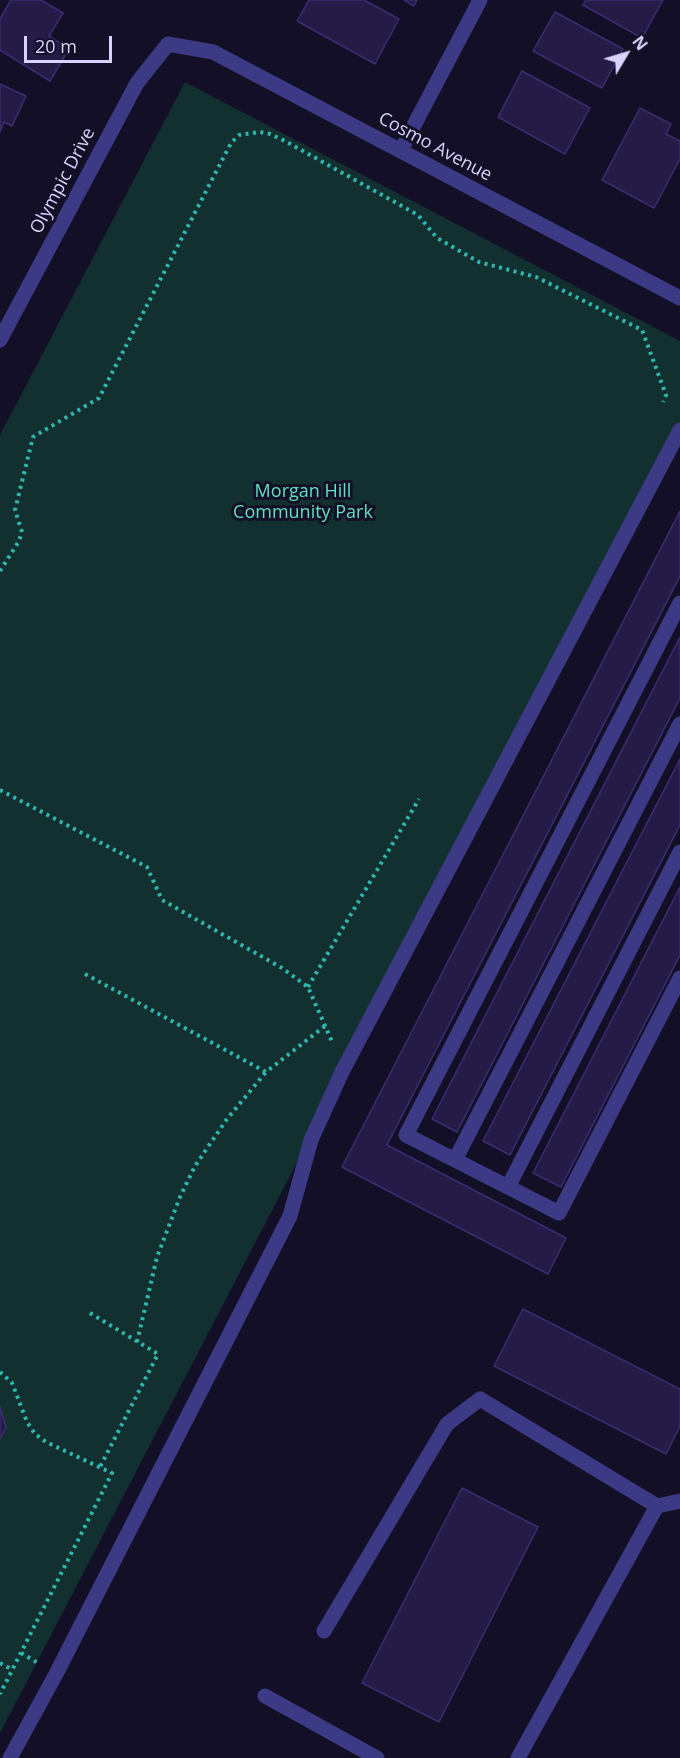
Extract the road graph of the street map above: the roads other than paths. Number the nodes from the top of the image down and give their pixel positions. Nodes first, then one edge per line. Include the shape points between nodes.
1 (480, 0) edge
2 (168, 44) joint
3 (401, 150) junction
4 (680, 298) edge
5 (2, 332) edge
6 (680, 430) edge
7 (680, 603) edge
8 (680, 724) edge
9 (680, 852) edge
10 (680, 978) edge
11 (455, 1160) junction
12 (508, 1187) junction
13 (680, 1501) edge
14 (657, 1506) junction
15 (324, 1631) dead end
16 (265, 1696) dead end
17 (10, 1758) edge
18 (377, 1758) edge
19 (518, 1758) edge

1 - 3 street
2 - 3 street, Cosmo Avenue via 213,52
2 - 5 street, Olympic Drive via 137,83
3 - 4 street, Cosmo Avenue
6 - 17 street via 346,1064 311,1140 290,1216
7 - 11 street via 406,1135
8 - 11 street
9 - 12 street
10 - 12 street via 559,1213
11 - 12 street
13 - 14 street
14 - 15 street via 480,1400 447,1424
14 - 19 street
16 - 18 street

